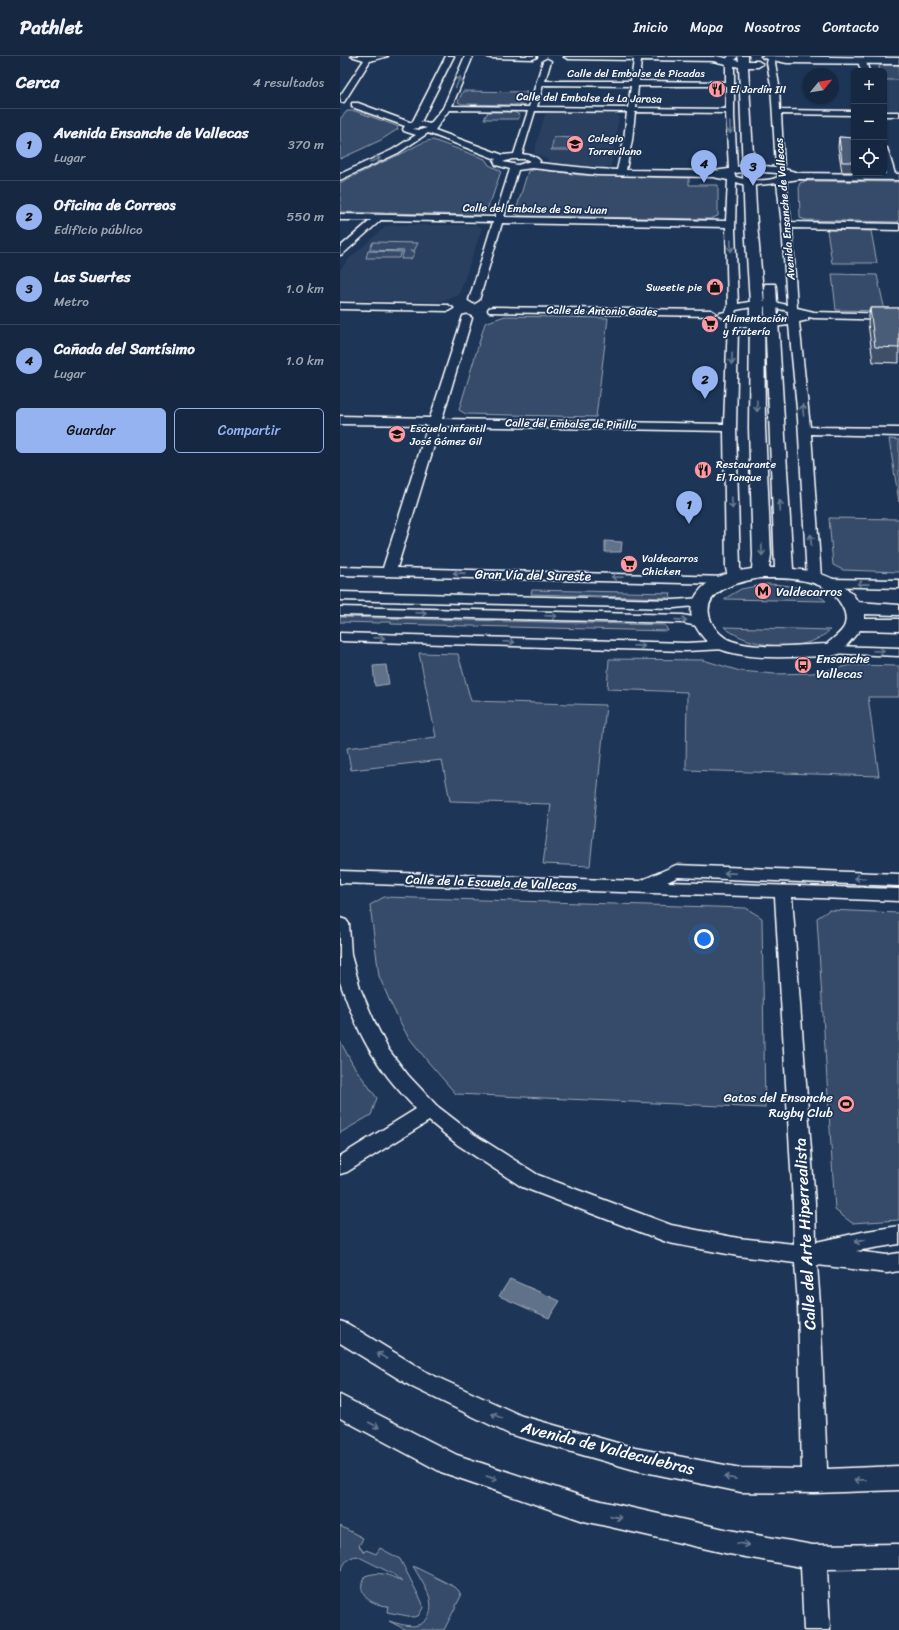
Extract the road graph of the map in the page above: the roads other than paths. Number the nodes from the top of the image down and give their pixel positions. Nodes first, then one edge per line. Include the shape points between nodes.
1 (355, 56) edge
2 (384, 56) edge
3 (450, 56) edge
4 (469, 56) edge
5 (490, 56) edge
6 (533, 56) edge
7 (568, 56) edge
8 (638, 58) junction
9 (734, 58) edge
10 (769, 58) edge
11 (368, 59) junction
12 (716, 59) joint
13 (744, 60) edge
14 (757, 60) edge
15 (553, 61) junction
16 (862, 61) junction
17 (899, 61) edge
18 (864, 68) edge
19 (758, 76) dead end
20 (541, 83) junction
21 (634, 84) junction
22 (730, 84) junction
23 (340, 100) edge
24 (447, 108) junction
25 (534, 109) junction
26 (632, 110) junction
27 (730, 111) junction
28 (777, 112) junction
29 (851, 113) edge
30 (887, 114) edge
31 (899, 114) edge
32 (411, 126) junction
33 (428, 130) junction
34 (442, 137) junction
35 (417, 139) junction
36 (518, 155) junction
37 (887, 157) edge
38 (502, 158) junction
39 (532, 165) junction
40 (762, 165) junction
41 (515, 167) junction
42 (749, 168) junction
43 (620, 173) junction
44 (732, 175) junction
45 (781, 175) junction
46 (340, 177) edge
47 (895, 177) edge
48 (749, 183) junction
49 (764, 183) junction
50 (764, 196) dead end
51 (340, 217) edge
52 (377, 218) junction
53 (500, 220) junction
54 (730, 224) junction
55 (786, 226) junction
56 (899, 227) edge
57 (340, 252) edge
58 (769, 272) dead end
59 (477, 303) junction
60 (757, 304) junction
61 (771, 304) junction
62 (340, 306) edge
63 (448, 308) junction
64 (731, 314) junction
65 (792, 315) junction
66 (477, 317) junction
67 (899, 317) edge
68 (756, 325) junction
69 (772, 325) junction
70 (340, 420) edge
71 (436, 421) junction
72 (730, 428) junction
73 (804, 430) junction
74 (899, 432) edge
75 (340, 571) edge
76 (389, 572) junction
77 (760, 573) junction
78 (784, 573) junction
79 (730, 578) junction
80 (821, 580) junction
81 (899, 584) edge
82 (340, 596) edge
83 (701, 602) junction
84 (852, 606) junction
85 (899, 610) edge
86 (340, 611) edge
87 (702, 623) junction
88 (854, 624) junction
89 (899, 625) edge
90 (340, 637) edge
91 (725, 645) junction
92 (832, 650) junction
93 (899, 652) edge
94 (340, 876) edge
95 (899, 880) edge
96 (642, 887) junction
97 (783, 890) junction
98 (899, 894) edge
99 (340, 924) edge
100 (430, 1111) junction
101 (340, 1166) edge
102 (899, 1235) edge
103 (805, 1254) junction
104 (899, 1262) edge
105 (340, 1331) edge
106 (340, 1406) edge
107 (899, 1478) edge
108 (815, 1481) junction
109 (899, 1556) edge
110 (813, 1557) junction
111 (817, 1630) edge

1 - 11 street
2 - 11 street
3 - 32 street
24 -> 4 street
5 - 6 street
6 - 15 street via 537,60
7 - 8 street
7 - 15 street
8 - 12 street
8 - 21 street
9 - 12 main road
9 - 13 main road
9 - 22 street via 730,64
10 - 14 main road
10 - 16 main road
10 - 28 street, Avenida Ensanche de Vallecas via 773,69
11 - 23 street
13 - 14 main road
13 - 42 main road
14 - 19 main road
15 - 20 street
16 - 17 main road
16 - 18 street
20 - 21 street, Calle del Embalse de Picadas
20 - 25 street
21 - 22 street, Calle del Embalse de Picadas
21 - 26 street
22 - 27 street
23 - 32 street via 353,101 355,103 352,107
24 - 25 street, Calle del Embalse de La Jarosa
24 - 33 street
25 - 26 street, Calle del Embalse de La Jarosa
25 - 36 street
26 - 27 street, Calle del Embalse de La Jarosa
26 - 43 street
27 -> 44 street
28 - 29 street
28 - 45 street, Avenida Ensanche de Vallecas
30 - 31 street
32 - 33 street via 423,125
33 - 34 street
33 - 35 street
34 - 35 street
34 - 38 street
46 -> 35 street
36 - 38 street
36 - 39 street via 535,159
37 - 47 street
38 - 41 street via 498,161 501,164
39 - 41 street
39 - 43 street
40 - 42 street
40 - 45 street
40 - 49 main road, Avenida Ensanche de Vallecas
41 - 53 street
42 - 44 street
42 - 48 main road
43 - 44 street
44 - 48 street
44 - 54 street
45 - 47 street
45 - 49 street
45 - 55 street, Avenida Ensanche de Vallecas
48 - 49 street
48 - 60 main road
49 - 50 main road, Avenida Ensanche de Vallecas
51 - 52 street, Calle del Embalse de San Juan
52 - 53 street, Calle del Embalse de San Juan
52 - 57 street
53 - 54 street, Calle del Embalse de San Juan
53 - 59 street
54 -> 64 street
55 - 56 street
55 - 65 street, Avenida Ensanche de Vallecas
58 - 61 main road, Avenida Ensanche de Vallecas
59 - 63 street
59 - 64 street, Calle de Antonio Gades
59 - 66 street
60 - 61 street, Calle de Antonio Gades
60 - 64 street, Calle de Antonio Gades
60 - 68 main road
61 - 65 street, Calle de Antonio Gades
61 - 69 main road, Avenida Ensanche de Vallecas
62 - 63 street
63 - 66 street via 450,313
64 - 68 street, Calle de Antonio Gades via 741,324
64 -> 72 street
65 - 67 street, Calle de Antonio Gades
65 - 69 street, Calle de Antonio Gades
73 -> 65 street, Avenida Ensanche de Vallecas
66 - 71 street
68 - 69 street, Calle de Antonio Gades
68 -> 77 main road via 762,555
78 -> 69 main road, Avenida Ensanche de Vallecas
70 - 71 street, Calle del Embalse de Pinilla
71 - 72 street, Calle del Embalse de Pinilla
71 - 76 street
72 -> 79 street via 733,568
73 - 74 street
80 -> 73 street, Avenida Ensanche de Vallecas
75 - 76 street, Gran Vía del Sureste
79 -> 76 street, Gran Vía del Sureste
77 - 78 main road
77 - 79 main road
78 - 80 main road
79 - 83 main road via 709,592
81 -> 80 street
80 - 84 main road via 848,597
82 - 83 street, Gran Vía del Sureste via 674,604
83 - 87 main road via 698,612
84 - 85 main road
84 - 88 main road via 856,615
86 -> 87 street via 683,619
87 - 91 main road via 708,633
88 - 89 main road
88 - 92 main road
90 -> 91 street via 686,647
91 - 92 main road via 765,650
92 -> 93 street
94 - 96 street, Calle de la Escuela de Vallecas
95 -> 96 street, Calle de la Escuela de Vallecas via 676,871
96 - 97 street, Calle de la Escuela de Vallecas
97 - 98 street, Calle de la Escuela de Vallecas
97 - 103 street, Calle del Arte Hiperrealista via 804,1203
99 - 100 street via 344,961 351,988 366,1025 381,1053 401,1080
100 - 101 street
100 - 103 street via 465,1139 530,1182 669,1234 738,1247
102 -> 103 street
103 - 104 street via 887,1264
103 - 108 street, Calle del Arte Hiperrealista
108 -> 105 street, Avenida de Valdeculebras via 741,1480 635,1459 518,1426 420,1380
106 -> 110 street via 450,1464 584,1509 729,1542
107 -> 108 street, Avenida de Valdeculebras
109 - 110 street
110 - 111 street

